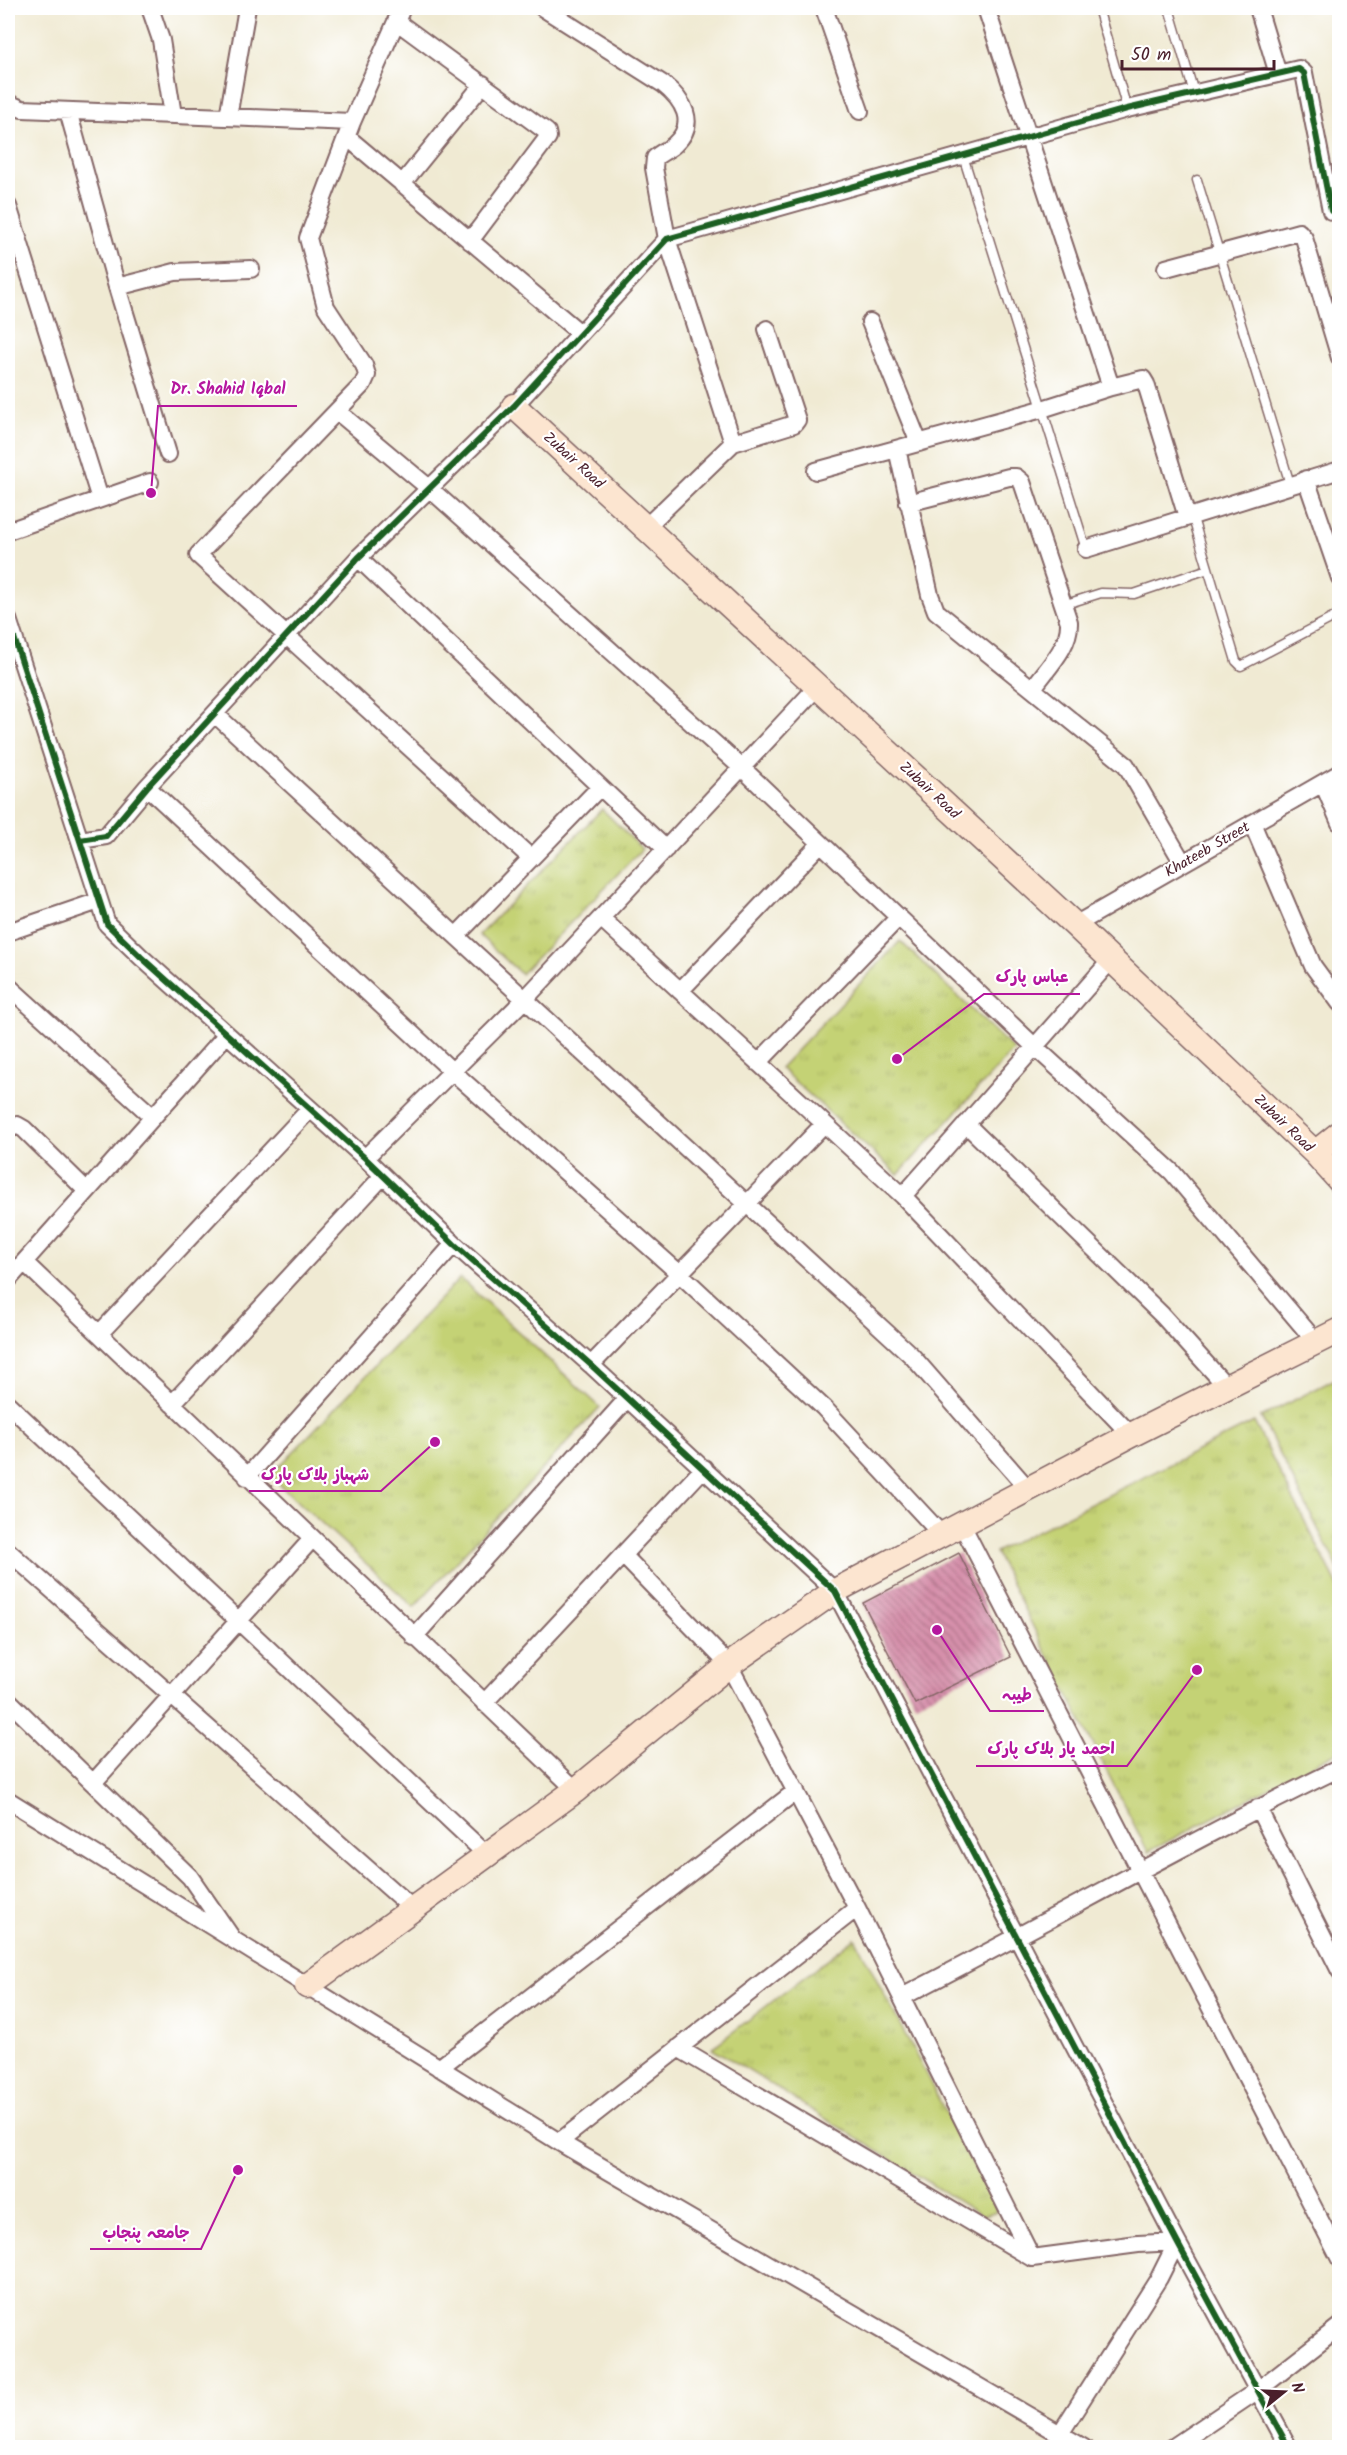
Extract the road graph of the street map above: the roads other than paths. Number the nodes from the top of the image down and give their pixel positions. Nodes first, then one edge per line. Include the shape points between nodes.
1 (150, 8) edge
2 (247, 8) edge
3 (543, 8) edge
4 (824, 8) edge
5 (986, 8) edge
6 (1098, 8) edge
7 (1169, 8) edge
8 (1258, 8) edge
9 (399, 14) edge
10 (1278, 74) junction
11 (483, 84) junction
12 (1194, 93) junction
13 (12, 109) edge
14 (1127, 109) junction
15 (68, 111) junction
16 (860, 111) dead end
17 (173, 115) junction
18 (228, 117) junction
19 (350, 129) junction
20 (1029, 136) junction
21 (963, 156) junction
22 (1197, 180) dead end
23 (402, 184) junction
24 (8, 206) edge
25 (1331, 211) dead end
26 (667, 239) junction
27 (470, 241) junction
28 (1219, 253) junction
29 (251, 268) dead end
30 (1166, 268) dead end
31 (117, 287) junction
32 (870, 322) dead end
33 (767, 329) dead end
34 (580, 333) junction
35 (1340, 358) edge
36 (1111, 387) junction
37 (514, 406) junction
38 (1042, 409) junction
39 (338, 412) junction
40 (733, 442) junction
41 (919, 442) junction
42 (897, 449) junction
43 (168, 454) dead end
44 (1340, 470) edge
45 (816, 471) dead end
46 (1298, 481) junction
47 (150, 482) dead end
48 (429, 488) junction
49 (100, 499) junction
50 (908, 503) junction
51 (1190, 516) junction
52 (647, 526) junction
53 (8, 531) edge
54 (1086, 549) joint
55 (358, 558) junction
56 (1209, 569) junction
57 (1340, 578) edge
58 (1063, 605) junction
59 (1340, 614) edge
60 (8, 619) edge
61 (285, 635) junction
62 (818, 686) junction
63 (1034, 687) junction
64 (215, 714) junction
65 (742, 768) junction
66 (1340, 773) edge
67 (1323, 783) junction
68 (147, 787) junction
69 (600, 787) junction
70 (1252, 823) junction
71 (1340, 824) edge
72 (80, 840) junction
73 (821, 843) junction
74 (666, 849) junction
75 (531, 858) junction
76 (1184, 863) junction
77 (99, 901) junction
78 (899, 917) junction
79 (602, 918) junction
80 (1075, 925) junction
81 (8, 932) edge
82 (457, 935) junction
83 (1112, 959) junction
84 (8, 986) edge
85 (680, 991) junction
86 (526, 998) junction
87 (1340, 1003) edge
88 (227, 1034) junction
89 (1035, 1047) junction
90 (758, 1063) junction
91 (452, 1071) junction
92 (310, 1109) junction
93 (153, 1117) junction
94 (824, 1124) junction
95 (966, 1124) junction
96 (8, 1128) edge
97 (1340, 1133) edge
98 (1315, 1153) junction
99 (365, 1158) junction
100 (383, 1176) junction
101 (1340, 1181) edge
102 (86, 1190) junction
103 (903, 1196) junction
104 (747, 1205) junction
105 (454, 1244) junction
106 (24, 1262) junction
107 (681, 1275) junction
108 (8, 1280) edge
109 (1340, 1330) edge
110 (99, 1334) junction
111 (1316, 1342) junction
112 (591, 1365) junction
113 (1227, 1387) junction
114 (627, 1399) junction
115 (8, 1404) edge
116 (172, 1404) junction
117 (1131, 1435) junction
118 (704, 1468) junction
119 (248, 1477) junction
120 (1029, 1490) junction
121 (951, 1529) junction
122 (312, 1539) junction
123 (8, 1551) edge
124 (623, 1555) junction
125 (835, 1591) junction
126 (238, 1620) junction
127 (414, 1637) junction
128 (729, 1665) junction
129 (170, 1695) junction
130 (8, 1700) edge
131 (484, 1703) junction
132 (1340, 1768) edge
133 (93, 1783) junction
134 (576, 1790) junction
135 (796, 1791) junction
136 (8, 1800) edge
137 (1258, 1808) junction
138 (488, 1855) junction
139 (1139, 1873) junction
140 (857, 1908) junction
141 (413, 1909) junction
142 (1019, 1937) junction
143 (236, 1944) junction
144 (1340, 1971) edge
145 (307, 1986) junction
146 (902, 1997) junction
147 (678, 2048) junction
148 (438, 2068) junction
149 (559, 2142) junction
150 (1177, 2242) junction
151 (1032, 2258) junction
152 (1340, 2259) edge
153 (1340, 2326) edge
154 (1258, 2390) junction
155 (1060, 2434) junction
156 (1084, 2448) edge
157 (1172, 2448) edge
158 (1289, 2448) edge

1 - 17 street via 161,40
2 - 18 street
3 - 26 street via 680,98 688,116 685,133 655,158 654,168
4 - 16 street
5 - 20 street
6 - 14 lane
7 - 12 lane
8 - 10 street
9 - 11 street
9 - 19 street
10 - 12 street
10 - 25 street via 1299,69 1304,73
11 - 23 street
11 - 27 street via 544,128 548,137
12 - 14 street
13 - 15 street
14 - 20 street
15 - 17 street
15 - 31 street
17 - 18 street
18 - 19 street
19 - 23 street
19 - 39 street via 308,238 326,307 367,375
20 - 21 street
20 - 36 street
21 - 26 street
21 - 38 lane
22 - 28 lane
23 - 27 street
24 - 49 street
26 - 34 street
26 - 40 street
27 - 34 street
28 - 30 street
28 - 35 street via 1299,232
28 - 46 lane
29 - 31 street via 175,272
31 - 43 street
32 - 41 street
33 - 40 street via 797,420
34 - 37 street
36 - 38 street
36 - 51 street via 1143,379
37 - 48 street
37 - 52 street, Zubair Road
38 - 41 street
38 - 54 lane
39 - 48 street
39 - 61 street via 198,555
40 - 52 street
41 - 42 street
42 - 45 street
42 - 50 street
44 - 46 street
46 - 51 street
46 - 57 street
47 - 49 street
48 - 55 street
48 - 65 street
49 - 53 street
50 - 58 street via 1016,477 1022,482
50 - 63 street via 936,611
51 - 54 street
51 - 56 lane
52 - 62 street, Zubair Road
55 - 61 street
55 - 69 street
56 - 58 lane via 1134,594 1101,593
56 - 59 lane via 1236,662 1241,666
58 - 63 street via 1069,634
60 - 72 street
61 - 64 street
61 - 75 street
62 - 65 street
62 - 80 street, Zubair Road
63 - 76 street via 1126,765
64 - 68 street
64 - 82 street
65 - 73 street
65 - 74 street
66 - 67 street, Khateeb Street
67 - 70 street, Khateeb Street
67 - 71 street
68 - 72 street via 106,836
68 - 91 street
69 - 74 street
69 - 75 street
70 - 76 street, Khateeb Street
70 - 87 street via 1313,966
72 - 77 street
73 - 78 street
73 - 85 street
74 - 79 street
75 - 82 street
76 - 80 street, Khateeb Street
77 - 81 street
77 - 88 street via 107,924
78 - 89 street
78 - 90 street
79 - 85 street
79 - 86 street
80 - 83 street, Zubair Road
82 - 86 street
83 - 89 street
83 - 98 street, Zubair Road
84 - 93 street
85 - 90 street
86 - 91 street
86 - 104 street
88 - 92 street
88 - 93 street
89 - 95 street
89 - 111 street via 1172,1172
90 - 94 street
91 - 99 street
91 - 107 street
92 - 99 street
92 - 110 street
93 - 102 street
94 - 103 street
94 - 104 street
95 - 103 street
95 - 113 street via 1162,1314
96 - 102 street via 17,1125 24,1129
97 - 98 street
98 - 101 street, Zubair Road
99 - 100 street
100 - 105 street
100 - 116 street
102 - 106 street
103 - 117 street
104 - 107 street
104 - 120 street via 912,1356
105 - 112 street
105 - 119 street
106 - 108 street
106 - 110 street
107 - 112 street
107 - 121 street
109 - 111 street
110 - 116 street
111 - 113 street
112 - 114 street
113 - 117 street
114 - 118 street
114 - 127 street
115 - 126 street
116 - 119 street
117 - 120 street
118 - 124 street
118 - 125 street
119 - 122 street
120 - 121 street
121 - 125 street
121 - 139 street
122 - 126 street
122 - 127 street
123 - 129 street
124 - 128 street
124 - 131 street
125 - 128 street
125 - 142 street
126 - 129 street
126 - 138 street
127 - 131 street
128 - 134 street
128 - 135 street
129 - 133 street
129 - 141 street
130 - 133 street
131 - 134 street
132 - 137 street
133 - 143 street via 190,1877
134 - 138 street
135 - 140 street
135 - 148 street
136 - 143 street
137 - 139 street
137 - 144 street
138 - 141 street
139 - 142 street
139 - 152 street
140 - 146 street
140 - 147 street
141 - 145 street
142 - 146 street
142 - 150 street
143 - 145 street
145 - 148 street
146 - 151 street
147 - 149 street
147 - 151 street
148 - 149 street
149 - 155 street
150 - 151 street
150 - 154 street
150 - 155 street via 1159,2278
153 - 154 street
154 - 157 street
154 - 158 street
155 - 156 street

